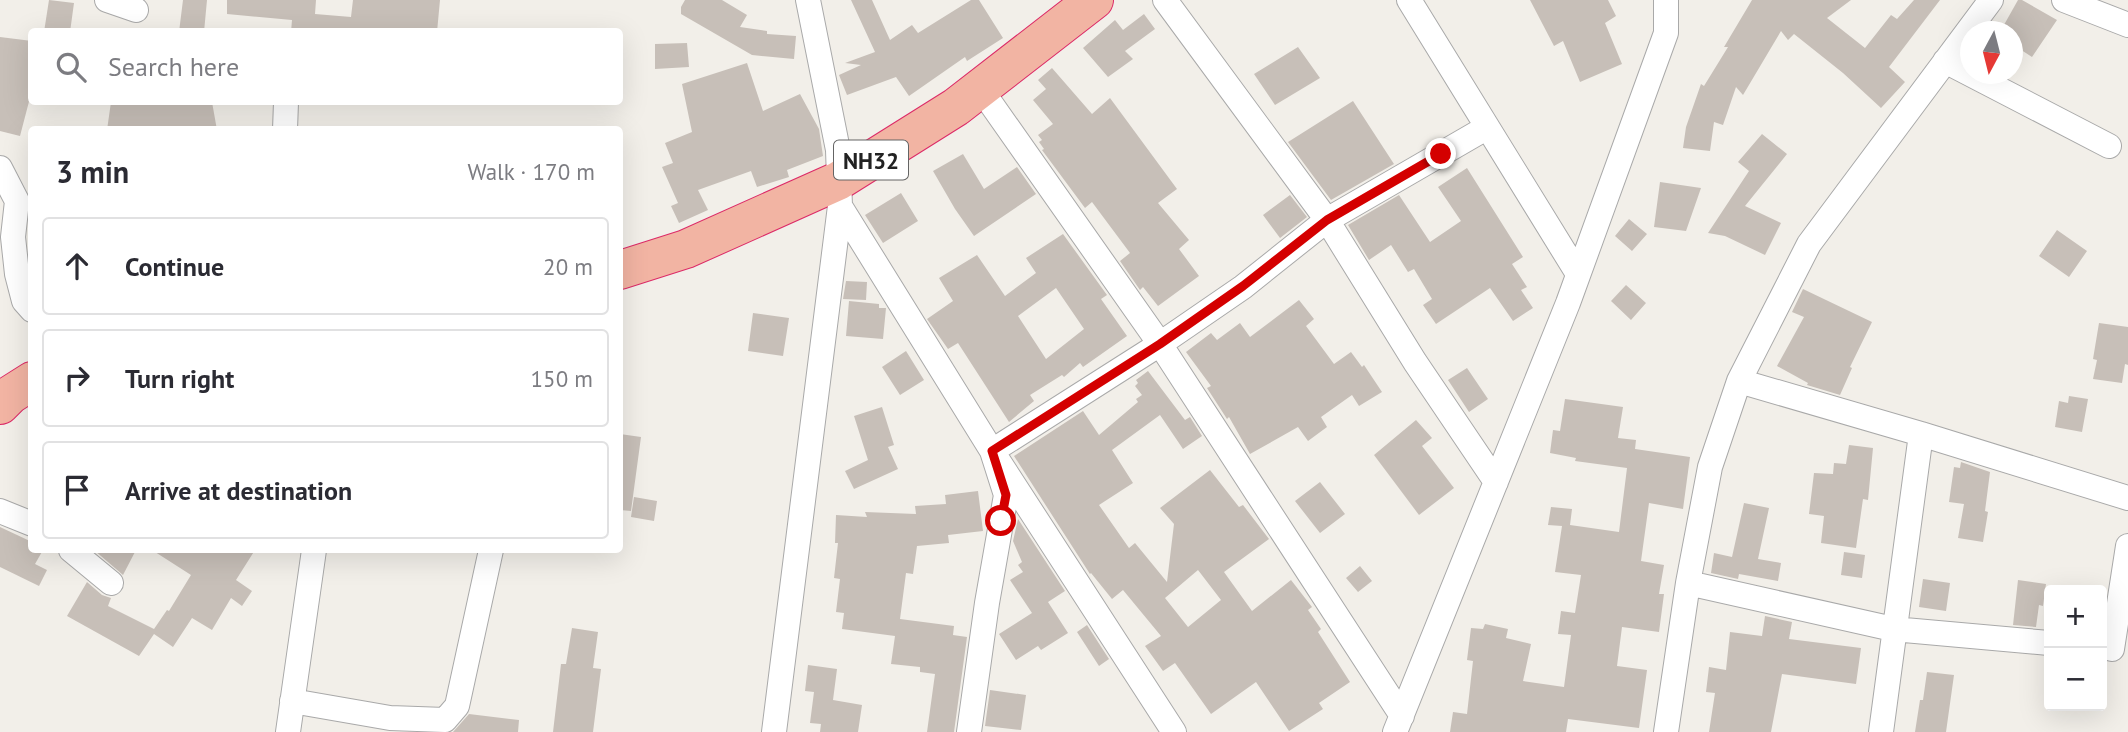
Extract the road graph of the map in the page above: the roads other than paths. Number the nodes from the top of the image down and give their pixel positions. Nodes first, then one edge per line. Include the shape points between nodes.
1 (107, 0) edge
2 (808, 0) edge
3 (1094, 0) edge
4 (1165, 0) edge
5 (1409, 0) edge
6 (1666, 0) edge
7 (1990, 0) edge
8 (2064, 0) edge
9 (136, 10) dead end
10 (2128, 25) edge
11 (1945, 61) junction
12 (980, 88) junction
13 (286, 105) edge
14 (285, 126) edge
15 (1486, 128) junction
16 (2109, 146) dead end
17 (0, 168) edge
18 (839, 194) junction
19 (1327, 220) junction
20 (623, 269) edge
21 (1578, 274) junction
22 (28, 306) edge
23 (1160, 344) junction
24 (1739, 381) junction
25 (28, 384) edge
26 (0, 405) edge
27 (1920, 434) junction
28 (992, 451) junction
29 (1496, 482) junction
30 (2128, 498) edge
31 (0, 511) edge
32 (28, 522) edge
33 (2128, 546) edge
34 (75, 553) edge
35 (314, 553) edge
36 (490, 553) edge
37 (111, 583) dead end
38 (1688, 583) junction
39 (1893, 629) junction
40 (2044, 643) edge
41 (2114, 650) edge
42 (292, 701) junction
43 (1399, 724) edge
44 (288, 732) edge
45 (774, 732) edge
46 (969, 732) edge
47 (1174, 732) edge
48 (1666, 732) edge
49 (1881, 732) edge

1 - 9 street
2 - 18 street via 838,150
3 - 12 highway, NH32
4 - 19 street
5 - 15 street
6 - 21 street via 1666,33
7 - 11 street
8 - 10 street
11 - 16 street
11 - 24 street via 1809,244
12 - 18 highway, NH32
12 - 23 street
13 - 14 street
15 - 19 street
15 - 21 street
17 - 22 street via 17,201 13,237 16,274
18 - 20 highway, NH32
18 - 28 street
18 - 45 street
19 - 23 street
19 - 29 street
21 - 29 street
23 - 28 street
23 - 43 street
24 - 27 street
24 - 38 street via 1710,467
25 - 26 highway
27 - 30 street
27 - 39 street
28 - 46 street via 1006,495
28 - 47 street
29 - 43 street
31 - 32 street
33 - 41 street
34 - 37 street
35 - 42 street
36 - 42 street via 457,706 445,720 390,718
38 - 39 street
38 - 48 street
39 - 40 street
39 - 49 street
42 - 44 street

